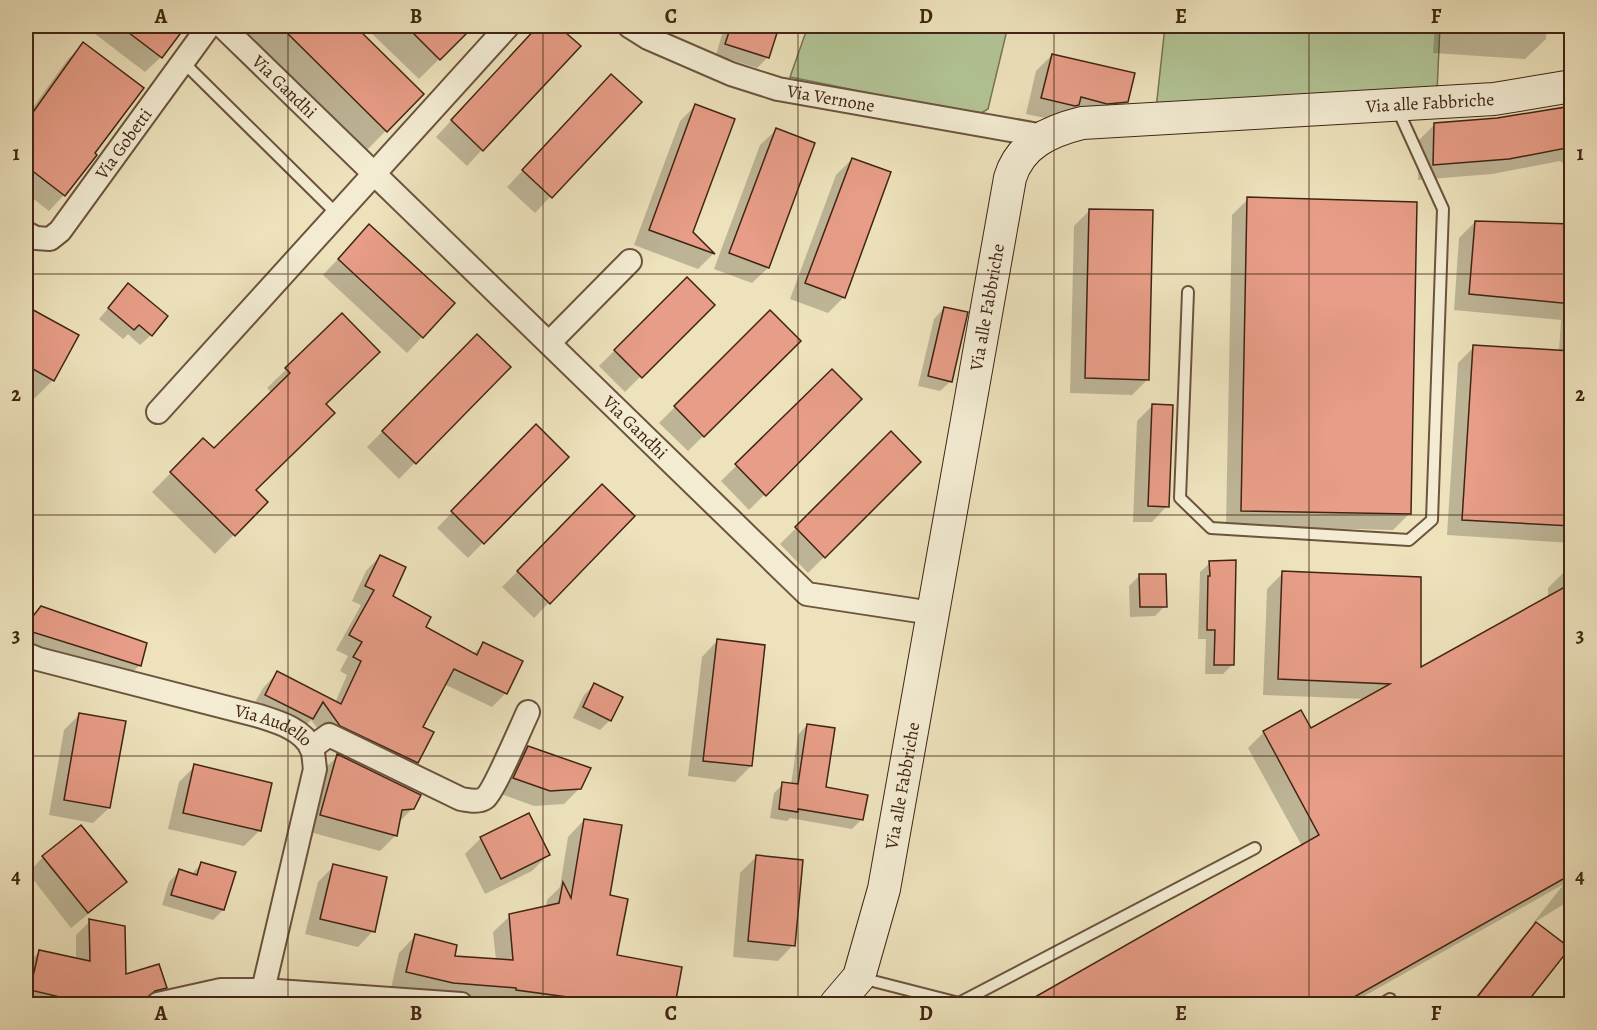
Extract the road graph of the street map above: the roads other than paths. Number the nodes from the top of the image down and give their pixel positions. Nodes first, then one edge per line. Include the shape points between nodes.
1 (209, 26) edge
2 (222, 26) edge
3 (508, 26) edge
4 (629, 26) edge
5 (183, 62) junction
6 (1572, 87) edge
7 (1395, 105) junction
8 (1044, 136) junction
9 (374, 173) junction
10 (337, 214) junction
11 (26, 233) edge
12 (630, 261) dead end
13 (1188, 292) dead end
14 (549, 344) junction
15 (158, 412) dead end
16 (932, 613) junction
17 (26, 654) edge
18 (528, 712) dead end
19 (310, 748) junction
20 (1255, 848) dead end
21 (859, 977) junction
22 (263, 990) junction
23 (221, 998) edge
24 (425, 1003) edge
25 (158, 1005) edge
26 (461, 1005) edge
27 (836, 1005) edge

1 - 5 street, Via Gobetti
2 - 9 street, Via Gandhi
3 - 9 street
4 - 8 street, Via Vernone via 731,74 778,89
5 - 10 lane
5 - 11 street, Via Gobetti via 60,231 50,239
6 - 7 street, Via alle Fabbriche via 1494,99
7 - 8 street, Via alle Fabbriche via 1082,123
7 - 13 lane via 1443,209 1432,520 1409,540 1211,528 1180,498
8 - 16 street, Via alle Fabbriche via 1014,164 1010,178
9 - 10 street
9 - 14 street, Via Gandhi
10 - 15 street
12 - 14 street
14 - 16 street, Via Gandhi via 807,594
16 - 21 street, Via alle Fabbriche via 884,889
17 - 19 street, Via Audello via 284,724 304,738
18 - 19 street via 494,785 485,798 475,801 461,799 329,735
19 - 22 street, Via Audello via 315,769
20 - 21 lane via 959,1003
21 - 27 street, Via alle Fabbriche
22 - 23 street
22 - 24 street
23 - 25 street
24 - 26 street

